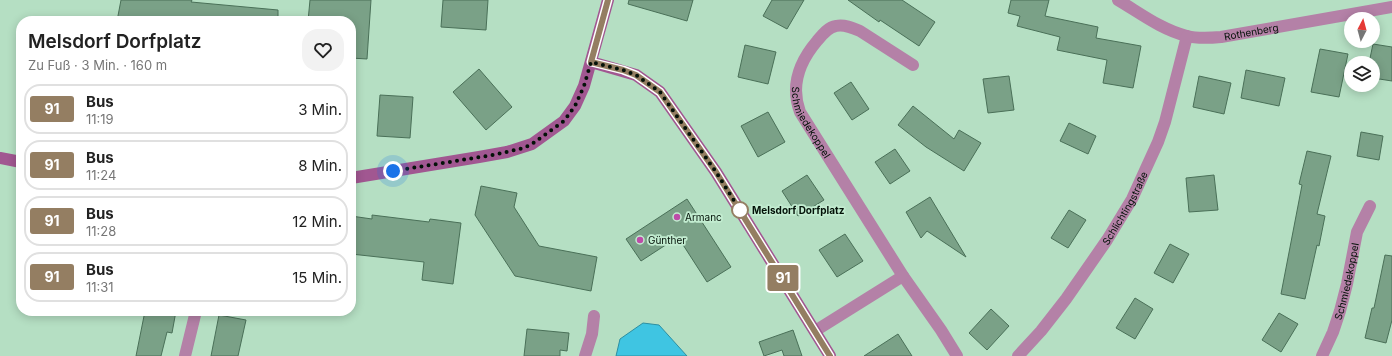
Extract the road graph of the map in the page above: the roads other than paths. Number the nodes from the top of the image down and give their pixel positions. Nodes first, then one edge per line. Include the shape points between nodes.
1 (608, 0) edge
2 (1118, 0) edge
3 (1392, 7) edge
4 (1186, 36) junction
5 (591, 62) junction
6 (913, 66) dead end
7 (0, 158) edge
8 (16, 161) edge
9 (356, 177) edge
10 (1370, 206) dead end
11 (903, 276) junction
12 (195, 316) edge
13 (594, 316) dead end
14 (815, 331) junction
15 (185, 356) edge
16 (585, 356) edge
17 (830, 356) edge
18 (957, 356) edge
19 (1018, 356) edge
20 (1322, 356) edge

1 - 5 street
2 - 4 street, Rothenberg
3 - 4 street, Rothenberg via 1221,37
4 - 19 street, Schlichtingstraße via 1165,122 1132,199 1066,299
5 - 9 street via 575,106 564,121 532,144 507,152
5 - 14 street via 636,75 660,92 716,172
6 - 11 street, Schmiedekoppel via 860,30 835,26 827,30 809,52 800,68 796,84 800,112
7 - 8 street
10 - 20 street, Schmiedekoppel via 1357,232 1340,310
11 - 14 street
11 - 18 street, Schmiedekoppel
12 - 15 street
13 - 16 street
14 - 17 street

